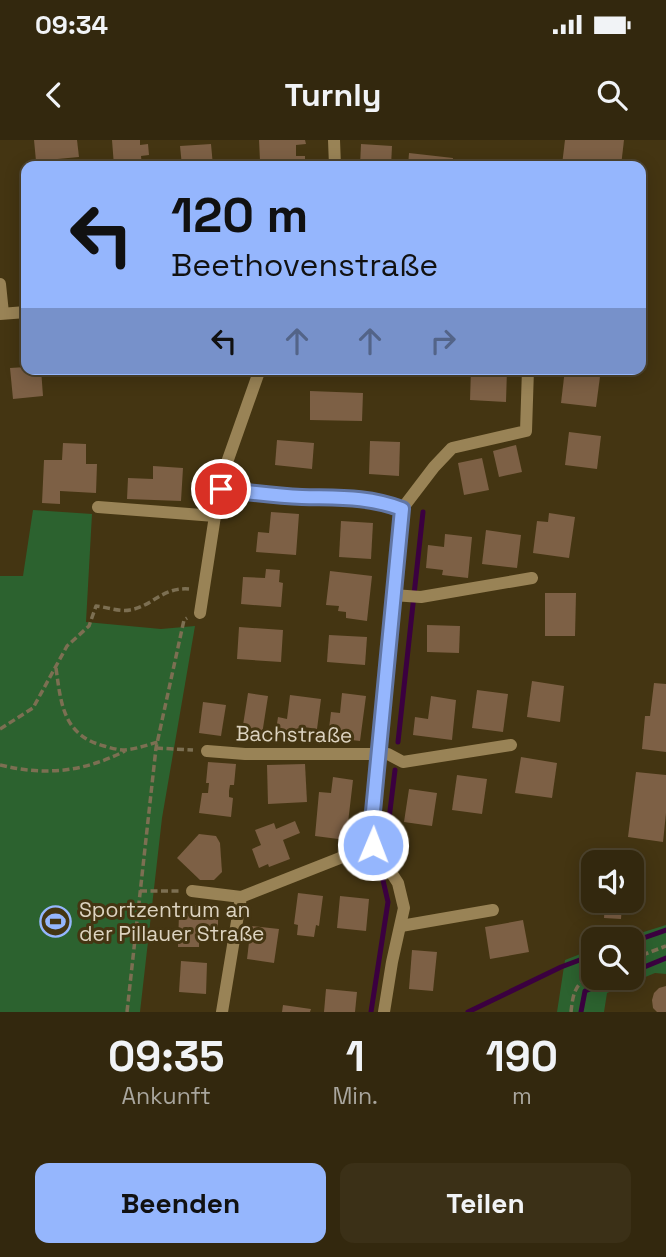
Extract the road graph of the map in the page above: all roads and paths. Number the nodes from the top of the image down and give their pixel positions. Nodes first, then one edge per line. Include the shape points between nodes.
1 (334, 140) edge
2 (335, 161) edge
3 (0, 284) edge
4 (21, 312) edge
5 (1, 314) edge
6 (258, 375) edge
7 (528, 375) edge
8 (221, 489) junction
9 (98, 507) dead end
10 (402, 509) junction
11 (215, 516) junction
12 (532, 578) dead end
13 (205, 590) junction
14 (393, 595) junction
15 (200, 613) joint
16 (56, 668) junction
17 (0, 729) edge
18 (158, 742) junction
19 (511, 744) dead end
20 (156, 748) junction
21 (127, 750) junction
22 (207, 751) joint
23 (380, 754) junction
24 (0, 765) edge
25 (375, 849) junction
26 (140, 891) junction
27 (192, 891) joint
28 (241, 897) junction
29 (493, 910) dead end
30 (401, 926) junction
31 (666, 946) edge
32 (644, 954) edge
33 (581, 981) edge
34 (127, 1012) edge
35 (222, 1012) edge
36 (384, 1012) edge
37 (571, 1012) edge

1 - 2 street
3 - 5 street
4 - 5 street
6 - 8 street
7 - 10 street via 526,431 452,448
8 - 10 street via 357,497
8 - 11 street
9 - 11 street
10 - 14 street
11 - 13 street
12 - 14 street via 414,597
13 - 15 street
13 - 16 path via 169,590 127,611 96,606 89,626 67,646
14 - 23 street
15 - 18 path via 184,620
16 - 17 path via 33,708
16 - 21 path via 70,725 93,743
18 - 20 path
18 - 21 path
19 - 23 street, Bachstraße via 403,762
20 - 22 path
20 - 26 path
21 - 24 path via 93,766 63,770
22 - 23 street, Bachstraße
23 - 25 street via 372,822
25 - 28 street
25 - 30 street via 398,883 404,908
26 - 27 path
26 - 34 path
27 - 28 street
28 - 35 street
29 - 30 street
30 - 36 street
31 - 32 path
33 - 37 path via 573,994

